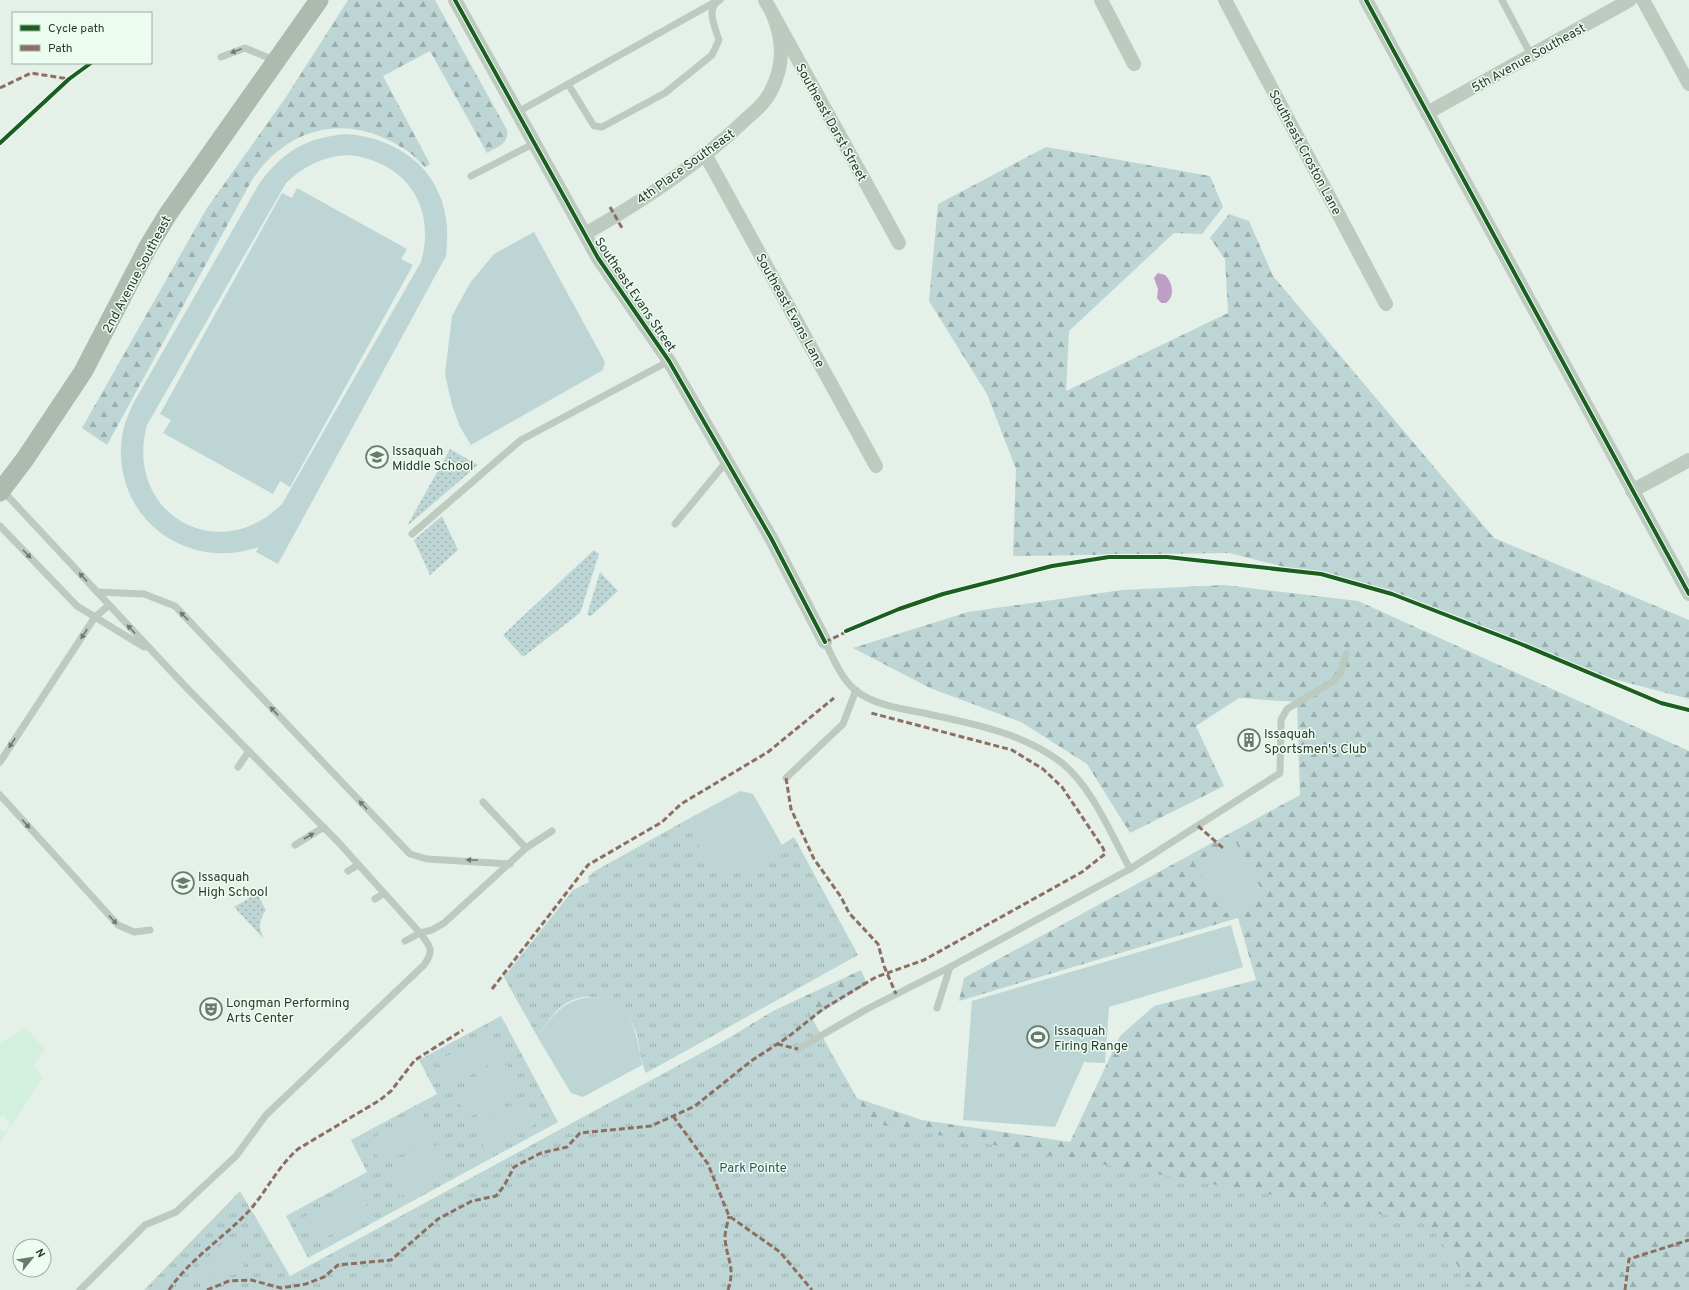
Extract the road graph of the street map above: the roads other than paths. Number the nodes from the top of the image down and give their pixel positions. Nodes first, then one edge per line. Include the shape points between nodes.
1 (319, 0) edge
2 (454, 0) edge
3 (765, 0) edge
4 (1100, 0) edge
5 (1225, 0) edge
6 (1366, 0) edge
7 (1502, 0) edge
8 (1630, 0) edge
9 (1643, 0) edge
10 (717, 1) edge
11 (773, 15) junction
12 (1531, 55) junction
13 (221, 57) dead end
14 (276, 61) junction
15 (1134, 64) dead end
16 (568, 84) junction
17 (1689, 84) edge
18 (516, 113) junction
19 (1427, 113) junction
20 (533, 144) junction
21 (706, 154) junction
22 (471, 176) dead end
23 (585, 234) junction
24 (899, 243) dead end
25 (1386, 304) dead end
26 (669, 361) junction
27 (1689, 460) edge
28 (727, 461) junction
29 (876, 466) dead end
30 (1, 491) edge
31 (1632, 491) junction
32 (675, 524) dead end
33 (0, 526) edge
34 (412, 534) dead end
35 (97, 592) junction
36 (1689, 594) edge
37 (109, 605) junction
38 (95, 617) junction
39 (825, 642) joint
40 (153, 653) junction
41 (1346, 654) dead end
42 (856, 690) junction
43 (249, 751) junction
44 (0, 762) edge
45 (238, 767) dead end
46 (786, 778) dead end
47 (0, 795) edge
48 (483, 802) dead end
49 (324, 827) junction
50 (552, 831) dead end
51 (295, 844) dead end
52 (526, 848) junction
53 (510, 864) junction
54 (358, 865) junction
55 (1130, 869) junction
56 (348, 871) dead end
57 (384, 893) junction
58 (375, 899) dead end
59 (150, 930) dead end
60 (420, 933) junction
61 (405, 940) dead end
62 (950, 966) junction
63 (937, 1008) dead end
64 (798, 1049) dead end
65 (80, 1290) edge

1 - 14 street, 2nd Avenue Southeast
2 - 18 street, Southeast Evans Street
3 - 11 street, Southeast Darst Street
4 - 15 street
5 - 25 street, Southeast Croston Lane
6 - 19 street
7 - 12 lane
8 - 12 street, 5th Avenue Southeast
9 - 17 street
10 - 16 lane
10 - 16 lane via 711,12 719,40 712,55 665,93 602,127 594,126
11 - 21 street, 4th Place Southeast via 782,49 779,71 772,90 736,130
11 - 24 street, Southeast Darst Street
12 - 19 street, 5th Avenue Southeast
14 -> 13 lane via 246,48
14 - 30 street, 2nd Avenue Southeast via 162,223 83,372 25,460
16 - 18 lane
18 - 20 street, Southeast Evans Street
19 - 31 street
20 - 22 lane
20 - 23 street, Southeast Evans Street
21 - 23 street, 4th Place Southeast via 664,185
21 - 29 street, Southeast Evans Lane
23 - 26 street, Southeast Evans Street via 598,258
26 - 28 street, Southeast Evans Street
26 - 34 lane via 521,440
27 - 31 street
28 - 32 lane
28 - 39 street, Southeast Evans Street via 771,538
35 -> 30 lane
31 - 36 street
33 -> 38 lane via 77,606
35 - 37 lane
53 -> 35 lane via 428,859 410,854 175,606 144,594
37 - 38 lane
40 -> 37 lane
38 - 40 lane
38 -> 44 lane
39 - 42 lane, Southeast Evans Street via 844,676
40 - 43 lane
41 - 55 lane via 1340,674 1332,682 1287,709 1281,720 1280,773
42 - 46 lane via 843,724
42 - 55 lane, Southeast Evans Street via 898,708 987,727 1044,750 1076,776
43 - 45 lane
43 - 49 lane
47 -> 59 lane via 118,925 134,932
48 - 52 lane
51 -> 49 lane
49 - 54 lane
50 - 52 lane
52 - 53 lane
53 - 60 lane via 444,923
54 - 56 lane
54 - 57 lane
55 - 62 lane
57 - 58 lane
57 - 60 lane
60 - 61 lane
60 - 65 lane via 430,946 431,952 424,965 266,1115 236,1156 176,1212 145,1225
62 - 63 lane
62 - 64 lane via 867,1009

